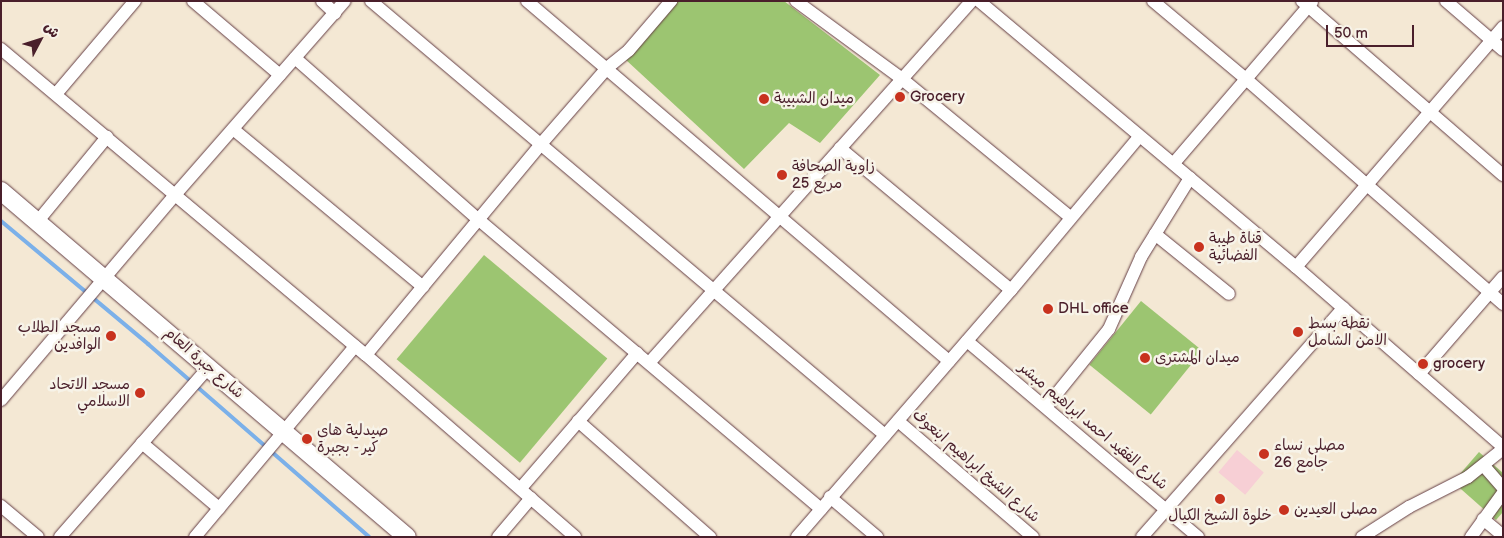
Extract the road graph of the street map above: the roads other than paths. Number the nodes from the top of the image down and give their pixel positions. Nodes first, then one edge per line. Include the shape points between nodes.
1 (135, 1) edge
2 (193, 1) edge
3 (322, 1) edge
4 (345, 1) edge
5 (371, 1) edge
6 (528, 1) edge
7 (670, 1) edge
8 (796, 1) edge
9 (971, 1) edge
10 (1153, 1) edge
11 (1446, 1) edge
12 (983, 3) edge
13 (1307, 3) edge
14 (335, 13) junction
15 (1503, 27) edge
16 (1492, 41) junction
17 (2, 50) edge
18 (1503, 50) edge
19 (295, 58) junction
20 (608, 68) junction
21 (280, 75) junction
22 (902, 79) junction
23 (1246, 79) junction
24 (56, 94) junction
25 (1430, 112) junction
26 (233, 129) junction
27 (107, 137) junction
28 (1139, 137) junction
29 (541, 144) junction
30 (840, 148) junction
31 (1174, 163) junction
32 (1503, 176) edge
33 (1190, 178) junction
34 (1367, 185) junction
35 (1, 190) edge
36 (174, 196) junction
37 (780, 217) junction
38 (1070, 217) junction
39 (480, 220) junction
40 (38, 221) junction
41 (1155, 234) junction
42 (1296, 267) junction
43 (1503, 277) edge
44 (104, 278) junction
45 (423, 287) junction
46 (1011, 290) junction
47 (714, 291) junction
48 (1490, 293) junction
49 (1229, 294) dead end
50 (1503, 304) edge
51 (1343, 308) junction
52 (967, 341) junction
53 (355, 346) junction
54 (637, 353) junction
55 (366, 356) junction
56 (949, 362) junction
57 (649, 364) junction
58 (209, 367) junction
59 (1419, 374) junction
60 (1, 400) edge
61 (1046, 407) junction
62 (578, 421) junction
63 (898, 421) junction
64 (284, 431) junction
65 (885, 435) junction
66 (142, 443) junction
67 (1503, 448) edge
68 (1484, 466) junction
69 (521, 488) junction
70 (1503, 488) edge
71 (1503, 493) edge
72 (830, 497) junction
73 (531, 498) junction
74 (1, 506) edge
75 (219, 508) junction
76 (821, 509) junction
77 (1166, 509) junction
78 (1483, 519) junction
79 (1503, 536) edge
80 (38, 537) edge
81 (60, 537) edge
82 (195, 537) edge
83 (407, 537) edge
84 (498, 537) edge
85 (576, 537) edge
86 (710, 537) edge
87 (797, 537) edge
88 (877, 537) edge
89 (1033, 537) edge
90 (1142, 537) edge
91 (1198, 537) edge
92 (1362, 537) edge
93 (1471, 537) edge

1 - 24 street
2 - 21 street
3 - 14 street
4 - 14 street
5 - 29 street
6 - 20 street
7 - 20 street via 629,50
8 - 22 street
9 - 22 street
10 - 23 street
11 - 16 street
12 - 28 street
13 - 23 street
13 - 25 street
14 - 19 street
15 - 16 street
16 - 18 street
16 - 25 street
17 - 24 street
19 - 21 street
19 - 39 street
20 - 29 street
20 - 37 street
21 - 26 street
22 - 30 street
22 - 38 street
23 - 31 street
23 - 34 street
24 - 27 street
25 - 32 street
25 - 34 street
26 - 36 street
26 - 45 street
27 - 36 street
27 - 40 street
28 - 31 street
28 - 38 street
29 - 39 street
29 - 47 street
30 - 37 street
30 - 46 street
31 - 33 street
33 - 41 street
33 - 42 street
34 - 42 street
34 - 48 street
35 - 40 main road, شارع جبرة العام
36 - 44 street
36 - 53 street
37 - 47 street
37 - 56 street
38 - 46 street
39 - 45 street
39 - 54 street
40 - 44 main road, شارع جبرة العام
41 - 49 street
41 - 61 street via 1138,262 1109,329
42 - 51 street
43 - 48 street
44 - 58 main road, شارع جبرة العام
44 - 60 street
45 - 55 street
46 - 52 street
47 - 57 street
47 - 65 street
48 - 50 street
48 - 59 street
51 - 59 street
51 - 77 street
52 - 56 street
52 - 61 street, شارع الفقيد احمد ابراهيم مبشر
53 - 55 street
53 - 64 street
54 - 57 street
54 - 62 street
55 - 69 street
56 - 63 street
57 - 76 street
58 - 64 main road, شارع جبرة العام
58 - 66 street
59 - 67 street
61 - 77 street, شارع الفقيد احمد ابراهيم مبشر
62 - 69 street
62 - 86 street
63 - 65 street
63 - 89 street, شارع الشيخ ابراهيم ابنعوف
64 - 75 street
64 - 83 main road, شارع جبرة العام
65 - 72 street
66 - 75 street
66 - 81 street
67 - 68 street
68 - 70 street
68 - 92 street
69 - 73 street
71 - 78 street
72 - 76 street
72 - 88 street
73 - 84 street
73 - 85 street
74 - 80 street
75 - 82 street
76 - 87 street
77 - 90 street
77 - 91 street, شارع الفقيد احمد ابراهيم مبشر
78 - 79 street
78 - 93 street

